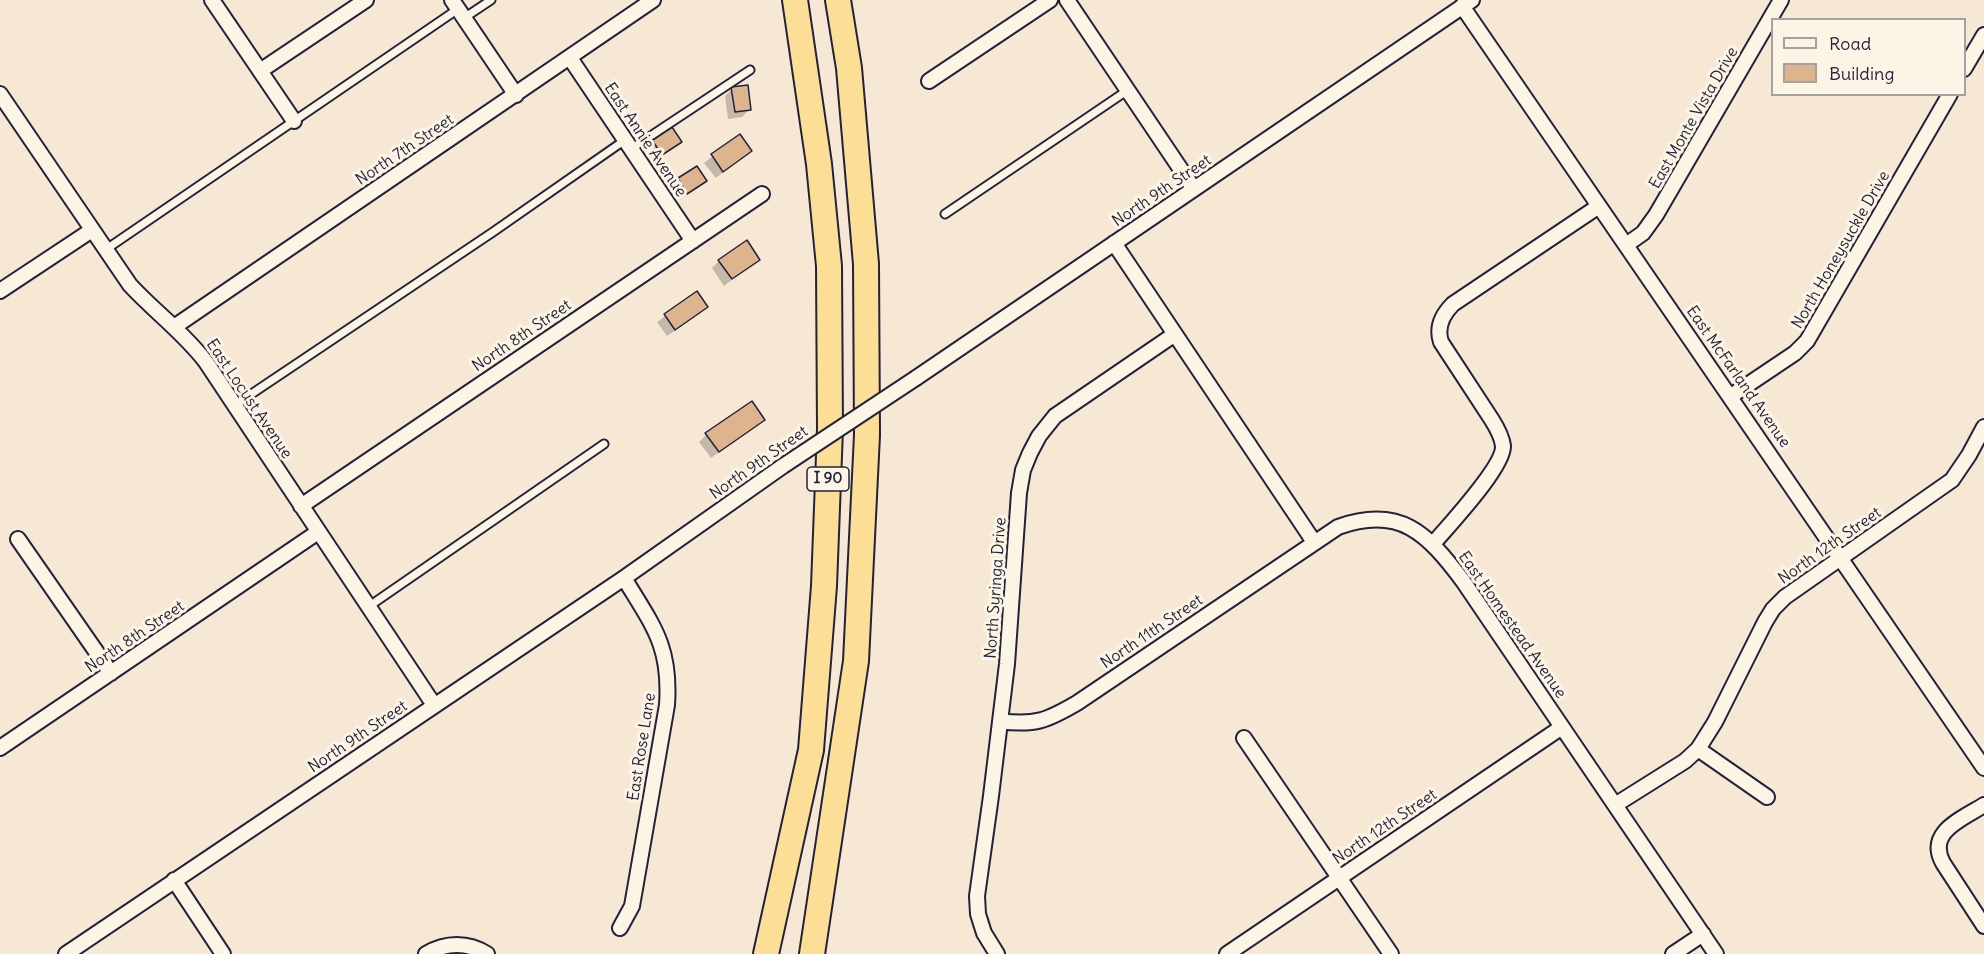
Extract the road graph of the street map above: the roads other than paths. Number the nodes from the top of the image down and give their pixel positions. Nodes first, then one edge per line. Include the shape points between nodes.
1 (212, 0) edge
2 (366, 0) edge
3 (491, 0) edge
4 (653, 0) edge
5 (795, 0) edge
6 (838, 0) edge
7 (1050, 0) edge
8 (1067, 0) edge
9 (1764, 0) edge
10 (1467, 3) edge
11 (1779, 4) edge
12 (458, 9) edge
13 (1984, 35) edge
14 (570, 58) junction
15 (1966, 67) edge
16 (750, 70) dead end
17 (260, 71) junction
18 (929, 81) dead end
19 (1128, 90) junction
20 (0, 94) edge
21 (516, 95) junction
22 (1949, 96) edge
23 (294, 121) junction
24 (628, 145) junction
25 (1194, 189) junction
26 (762, 194) dead end
27 (1599, 206) junction
28 (945, 214) dead end
29 (92, 230) junction
30 (693, 241) junction
31 (1114, 243) junction
32 (1626, 245) junction
33 (105, 250) junction
34 (0, 291) edge
35 (174, 327) junction
36 (1175, 334) junction
37 (1731, 396) junction
38 (235, 405) junction
39 (1984, 427) edge
40 (604, 444) dead end
41 (301, 506) junction
42 (318, 532) junction
43 (18, 539) dead end
44 (1314, 542) junction
45 (1433, 544) junction
46 (1841, 557) junction
47 (624, 578) junction
48 (368, 607) junction
49 (111, 674) junction
50 (434, 705) junction
51 (1000, 721) junction
52 (1562, 727) junction
53 (1244, 738) dead end
54 (0, 748) edge
55 (1698, 749) junction
56 (1984, 768) edge
57 (1767, 797) dead end
58 (1615, 805) junction
59 (1984, 805) edge
60 (1340, 877) junction
61 (174, 880) junction
62 (1984, 926) edge
63 (620, 928) dead end
64 (1703, 934) junction
65 (72, 952) edge
66 (223, 954) edge
67 (426, 954) edge
68 (487, 954) edge
69 (766, 954) edge
70 (812, 954) edge
71 (997, 954) edge
72 (1227, 954) edge
73 (1391, 954) edge
74 (1673, 954) edge
75 (1716, 954) edge

1 - 17 street
2 - 17 street
3 - 12 lane
4 - 14 street, North 7th Street
5 - 69 highway, I 90 via 819,164 829,266 830,429 824,585 811,750
6 - 70 highway, I 90 via 851,80 865,252 867,435 856,661
7 - 18 street
8 - 19 street
9 - 11 street
10 - 25 street, North 9th Street
10 - 27 street, East McFarland Avenue
11 - 32 street, East Monte Vista Drive via 1656,215 1643,233
12 - 21 street
12 - 23 lane
13 - 15 street
14 - 21 street, North 7th Street
14 - 24 street, East Annie Avenue
16 - 24 lane
17 - 23 street
19 - 25 street
19 - 28 lane
20 - 29 street, East Locust Avenue
21 - 35 street, North 7th Street
22 - 37 street, North Honeysuckle Drive via 1807,341
23 - 33 lane
24 - 30 street, East Annie Avenue
24 - 38 lane
25 - 31 street, North 9th Street
26 - 30 street, North 8th Street
27 - 32 street, East McFarland Avenue
27 - 45 street via 1453,304 1442,319 1441,342 1498,430 1503,446 1501,457 1482,485
29 - 33 street, East Locust Avenue
29 - 34 street
30 - 41 street, North 8th Street
31 - 36 street
31 - 47 street, North 9th Street, bridge
32 - 37 street, East McFarland Avenue
33 - 35 street, East Locust Avenue via 130,285
35 - 38 street, East Locust Avenue via 192,344
36 - 44 street
36 - 51 street, North Syringa Drive via 1055,416 1030,453 1019,493
37 - 46 street, East McFarland Avenue
38 - 41 street, East Locust Avenue
39 - 46 street, North 12th Street via 1952,480
40 - 48 lane
41 - 42 street, East Locust Avenue
42 - 48 street, East Locust Avenue
42 - 49 street, North 8th Street
43 - 49 street
44 - 45 street, East Homestead Avenue via 1338,527 1366,519 1398,522
44 - 51 street, North 11th Street via 1053,717 1029,723
45 - 52 street, East Homestead Avenue via 1463,580
46 - 55 street, North 12th Street via 1773,609
46 - 56 street, East McFarland Avenue
47 - 50 street, North 9th Street
47 - 63 street, East Rose Lane via 656,630 669,680 639,874 632,906
48 - 50 street, East Locust Avenue
49 - 54 street, North 8th Street
50 - 61 street, North 9th Street
51 - 71 street, North Syringa Drive via 977,896 984,933
52 - 58 street, East Homestead Avenue
52 - 60 street, North 12th Street
53 - 60 street
55 - 57 street
55 - 58 street, North 12th Street
58 - 64 street, East Homestead Avenue
59 - 62 street via 1945,831 1937,847 1937,853
60 - 72 street, North 12th Street
60 - 73 street
61 - 65 street, North 9th Street
61 - 66 street
64 - 74 street
64 - 75 street, East Homestead Avenue
67 - 68 street via 437,948 463,945

